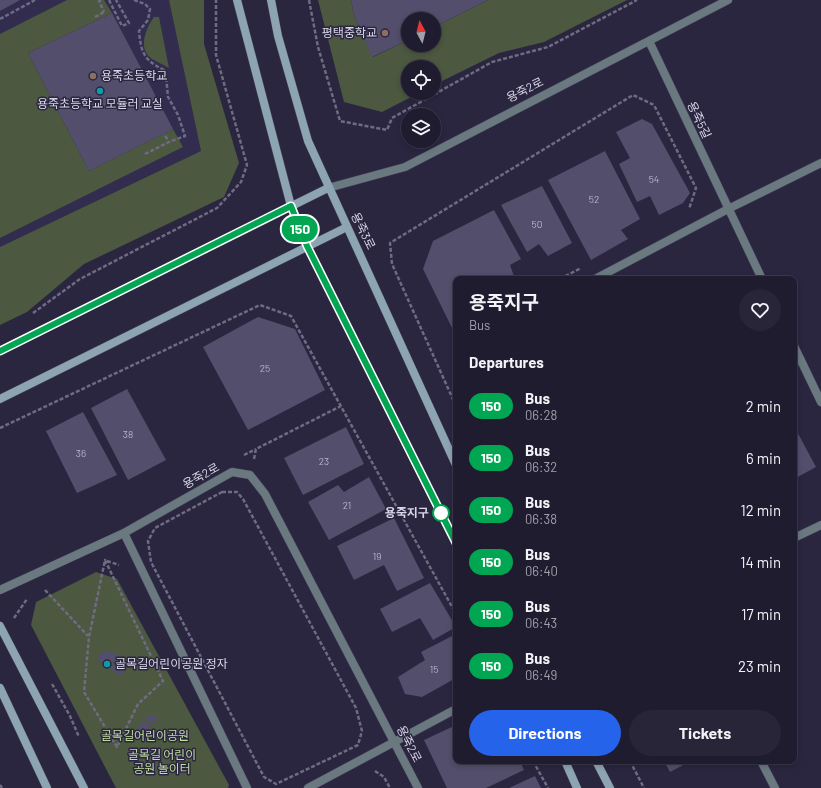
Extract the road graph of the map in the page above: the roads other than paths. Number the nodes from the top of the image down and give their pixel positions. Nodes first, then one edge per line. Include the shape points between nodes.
1 (237, 0) edge
2 (271, 0) edge
3 (728, 0) edge
4 (649, 41) junction
5 (821, 163) edge
6 (328, 188) junction
7 (291, 206) junction
8 (728, 209) junction
9 (347, 227) junction
10 (307, 246) junction
11 (600, 276) edge
12 (761, 276) edge
13 (0, 351) edge
14 (797, 352) edge
15 (0, 399) edge
16 (821, 402) edge
17 (453, 458) edge
18 (821, 525) edge
19 (124, 533) junction
20 (453, 537) edge
21 (797, 537) edge
22 (0, 590) edge
23 (0, 626) edge
24 (0, 688) edge
25 (453, 711) edge
26 (396, 743) junction
27 (566, 764) edge
28 (598, 764) edge
29 (763, 764) edge
30 (47, 788) edge
31 (84, 788) edge
32 (247, 788) edge
33 (308, 788) edge
34 (418, 788) edge
35 (577, 788) edge
36 (610, 788) edge
37 (775, 788) edge

1 - 7 street
2 - 6 street, 용죽3로 via 278,36 308,140
3 - 4 street, 용죽2로
4 - 6 street, 용죽2로 via 405,167
4 - 8 street, 용죽5길
5 - 8 street
6 - 7 street
6 - 9 street, 용죽3로
7 - 10 street
7 - 13 street
8 - 11 street
8 - 12 street, 용죽5길
9 - 10 street
9 - 17 street, 용죽3로
10 - 15 street
10 - 20 street
14 - 16 street
18 - 21 street
19 - 22 street, 용죽2로
19 - 26 street, 용죽2로 via 232,472 250,475 265,494
19 - 32 street
23 - 31 street
24 - 30 street
25 - 26 street
26 - 33 street
26 - 34 street, 용죽2로
27 - 35 street
28 - 36 street
29 - 37 street

